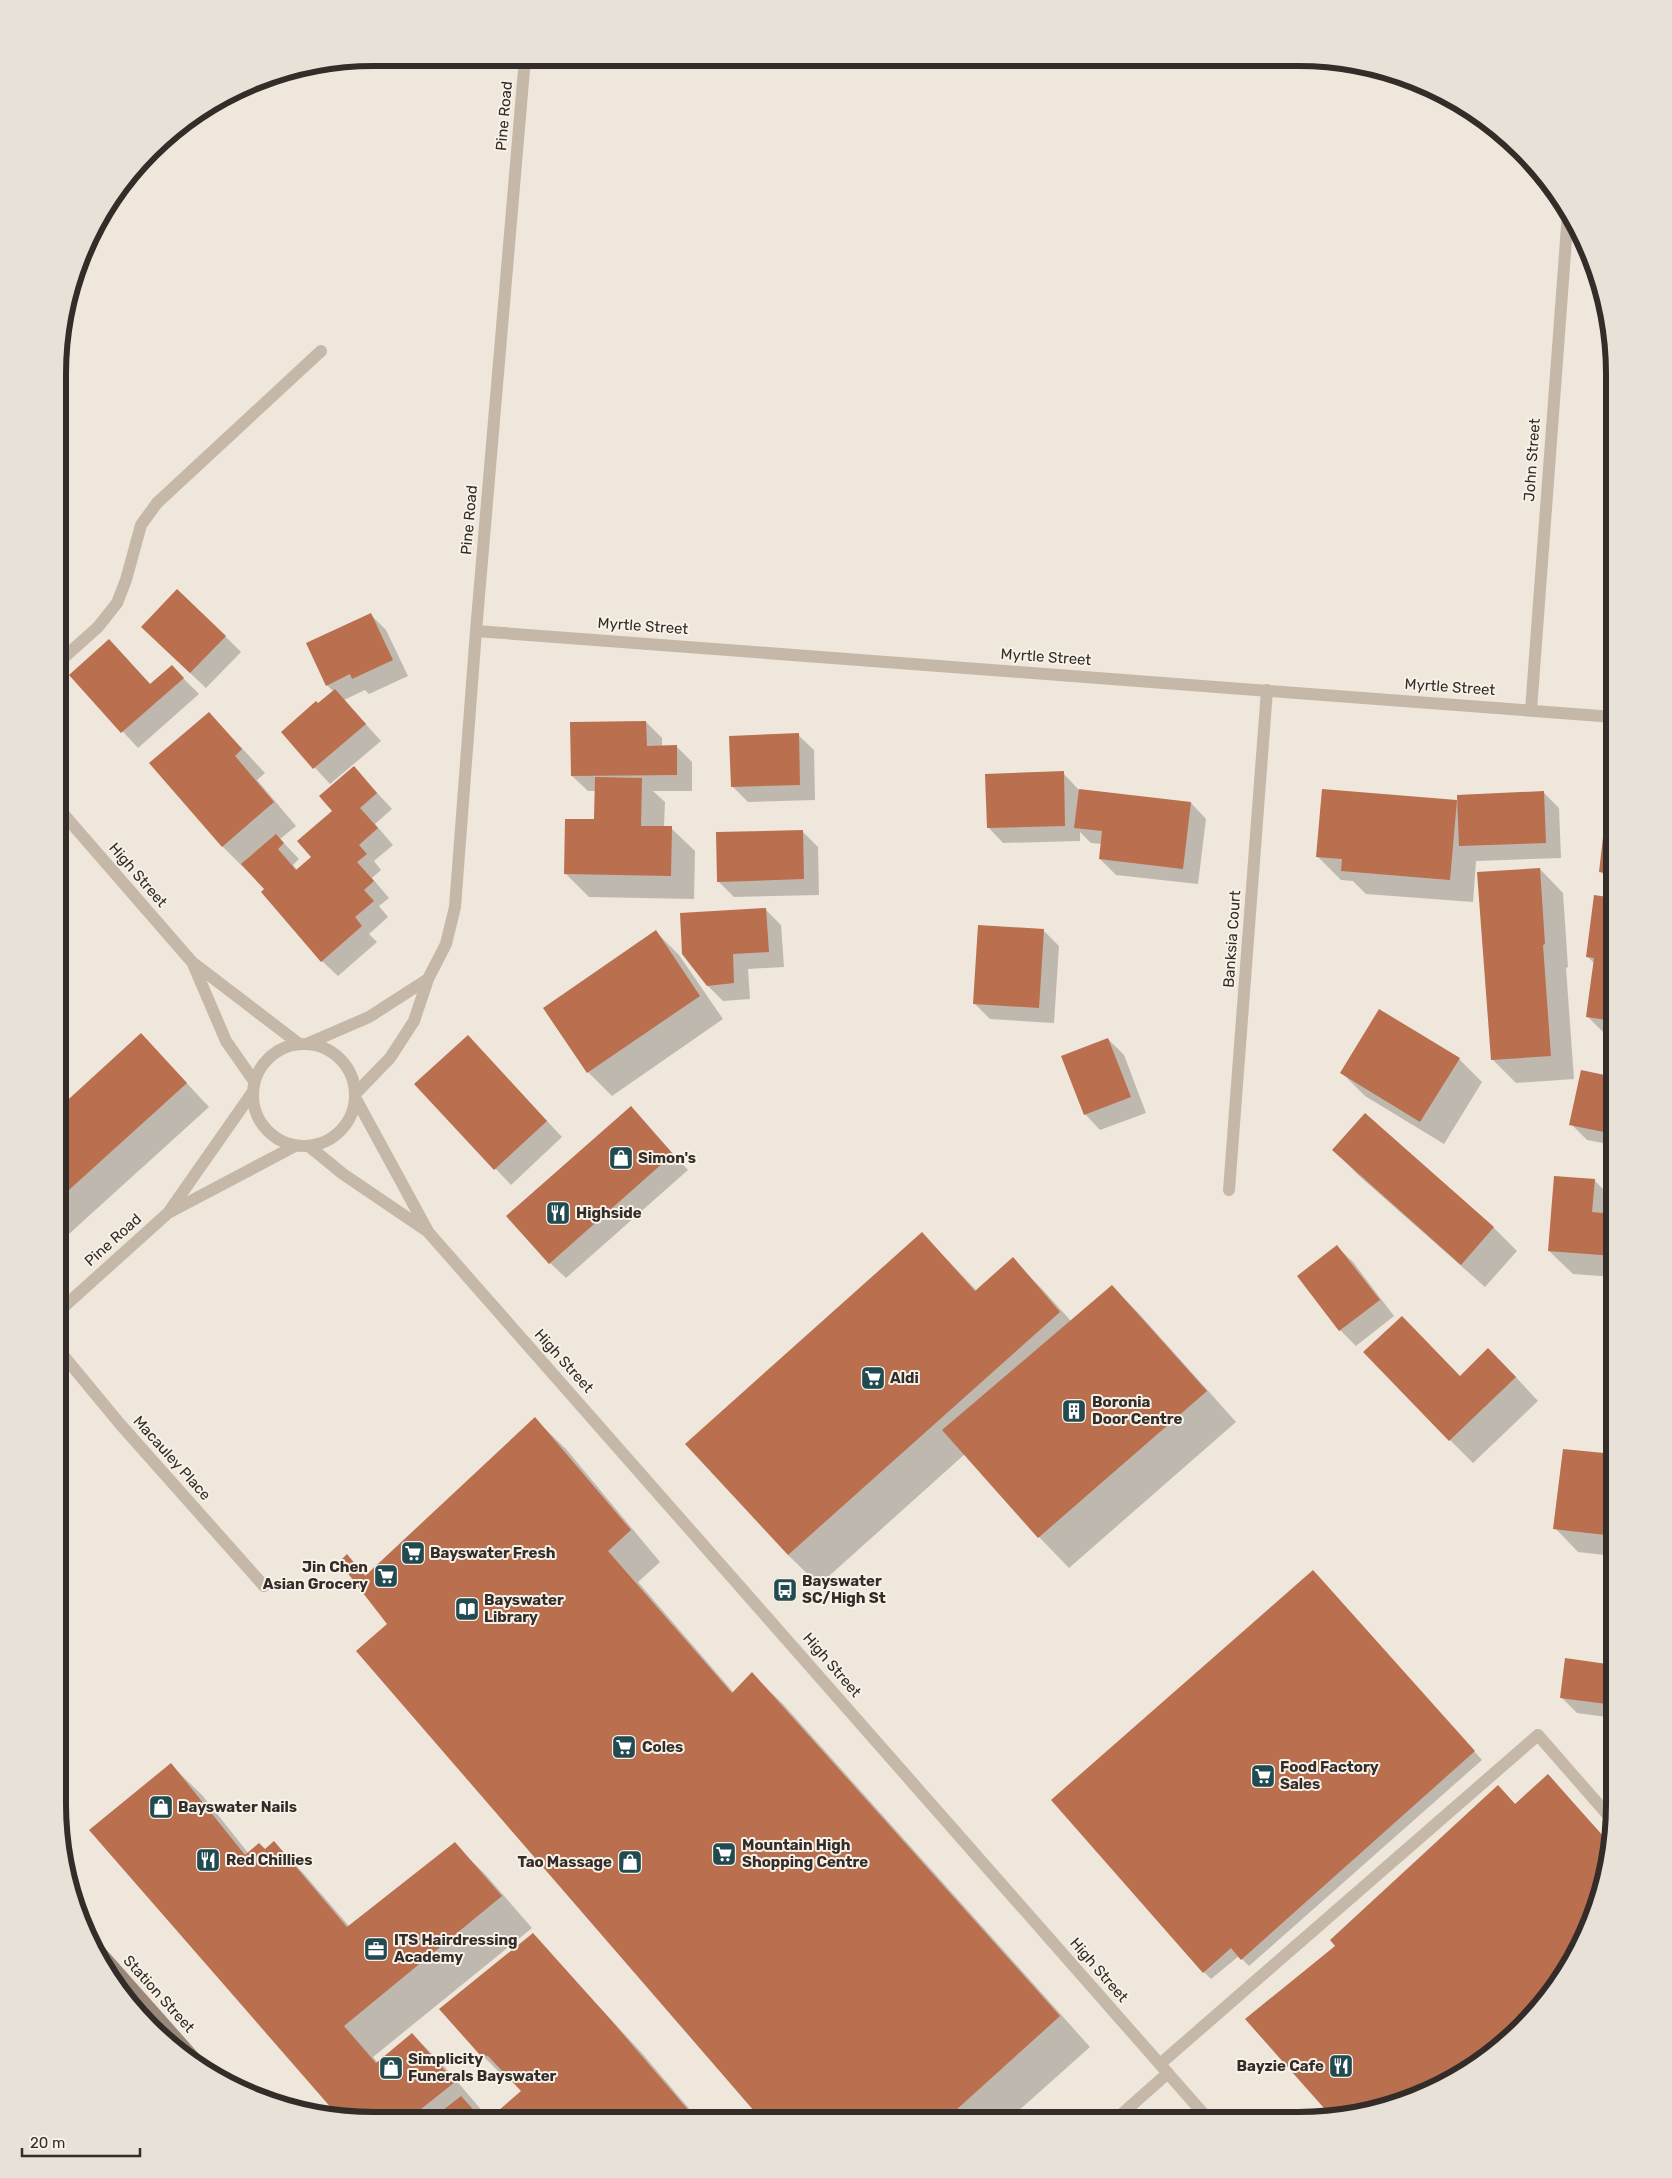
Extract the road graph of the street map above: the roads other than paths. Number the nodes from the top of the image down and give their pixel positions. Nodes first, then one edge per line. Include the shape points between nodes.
1 (524, 66) edge
2 (1567, 226) edge
3 (321, 351) dead end
4 (476, 631) junction
5 (66, 656) edge
6 (1267, 690) junction
7 (1531, 710) junction
8 (1606, 716) edge
9 (66, 817) edge
10 (192, 962) junction
11 (428, 979) junction
12 (304, 1043) junction
13 (253, 1087) junction
14 (356, 1096) junction
15 (294, 1146) junction
16 (310, 1147) junction
17 (1229, 1190) dead end
18 (168, 1213) junction
19 (429, 1232) junction
20 (66, 1305) edge
21 (66, 1359) edge
22 (264, 1586) dead end
23 (1606, 1812) edge
24 (112, 1966) edge
25 (182, 2044) edge
26 (1164, 2069) junction
27 (1123, 2112) edge
28 (1202, 2112) edge

1 - 4 street, Pine Road
2 - 7 street, John Street
3 - 5 street via 157,503 141,525 126,580 116,603 98,627
4 - 6 street, Myrtle Street
4 - 11 street, Pine Road via 455,907 446,944
6 - 7 street, Myrtle Street
6 - 17 street, Banksia Court
7 - 8 street, Myrtle Street
9 - 10 street, High Street
10 - 12 street, High Street
10 - 13 street, High Street via 226,1041
11 - 12 street, Pine Road via 369,1017
11 - 14 street, Pine Road via 414,1021 390,1058
12 - 13 street via 279,1050 264,1063
12 - 14 street via 327,1049 342,1059 352,1074
13 - 15 street via 255,1112 264,1128 278,1140
13 - 18 street, Pine Road
14 - 16 street via 349,1122 332,1139
14 - 19 street, High Street
15 - 16 street
15 - 18 street, Pine Road
16 - 19 street, High Street via 343,1174
18 - 20 street, Pine Road
19 - 26 street, High Street
21 - 22 street, Macauley Place
23 - 26 street via 1538,1735
24 - 25 main road, Station Street
26 - 27 street
26 - 28 street, High Street

